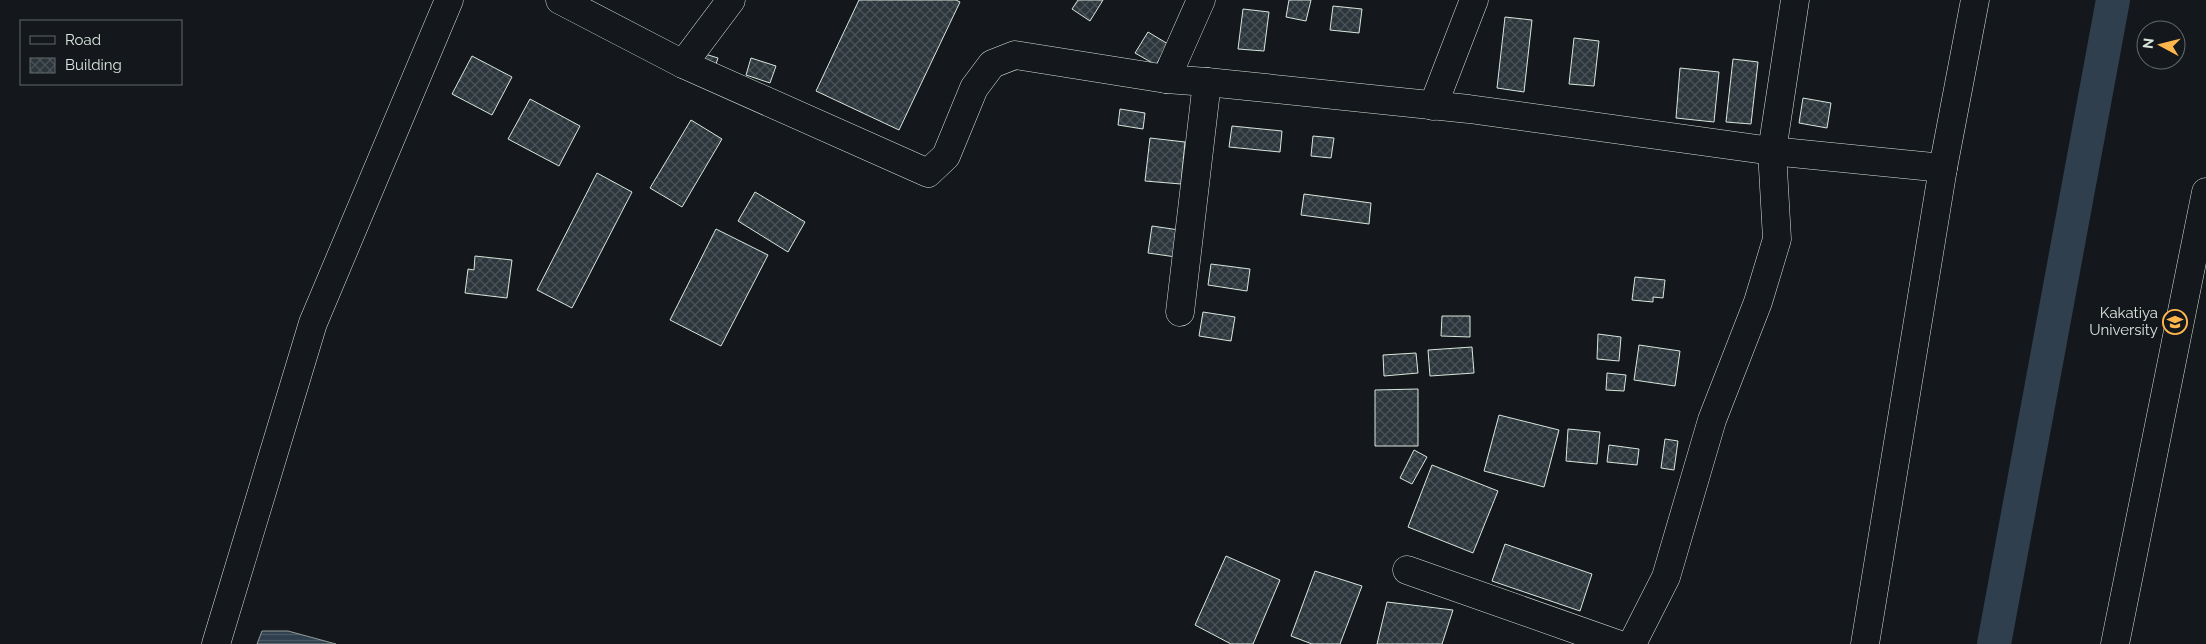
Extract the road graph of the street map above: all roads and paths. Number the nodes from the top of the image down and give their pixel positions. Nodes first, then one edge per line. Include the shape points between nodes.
1 (449, 0) edge
2 (560, 0) edge
3 (731, 0) edge
4 (1201, 0) edge
5 (1474, 0) edge
6 (1795, 0) edge
7 (1975, 0) edge
8 (682, 64) junction
9 (1166, 80) junction
10 (1207, 82) junction
11 (1433, 106) junction
12 (1772, 151) junction
13 (1943, 168) junction
14 (2206, 192) edge
15 (1180, 312) dead end
16 (1407, 570) dead end
17 (216, 644) edge
18 (1617, 644) edge
19 (1632, 644) edge
20 (1865, 644) edge
21 (2115, 644) edge

1 - 17 street via 313,323
2 - 8 street
3 - 8 street
4 - 9 street
5 - 11 street
6 - 12 street
7 - 13 street
8 - 9 street via 928,172 946,156 974,88 992,64 1015,55
9 - 10 street
10 - 11 street
10 - 15 street
11 - 12 street
12 - 13 street
12 - 19 street via 1777,239 1758,302 1712,420 1666,577
13 - 20 street
14 - 21 street
16 - 18 street

